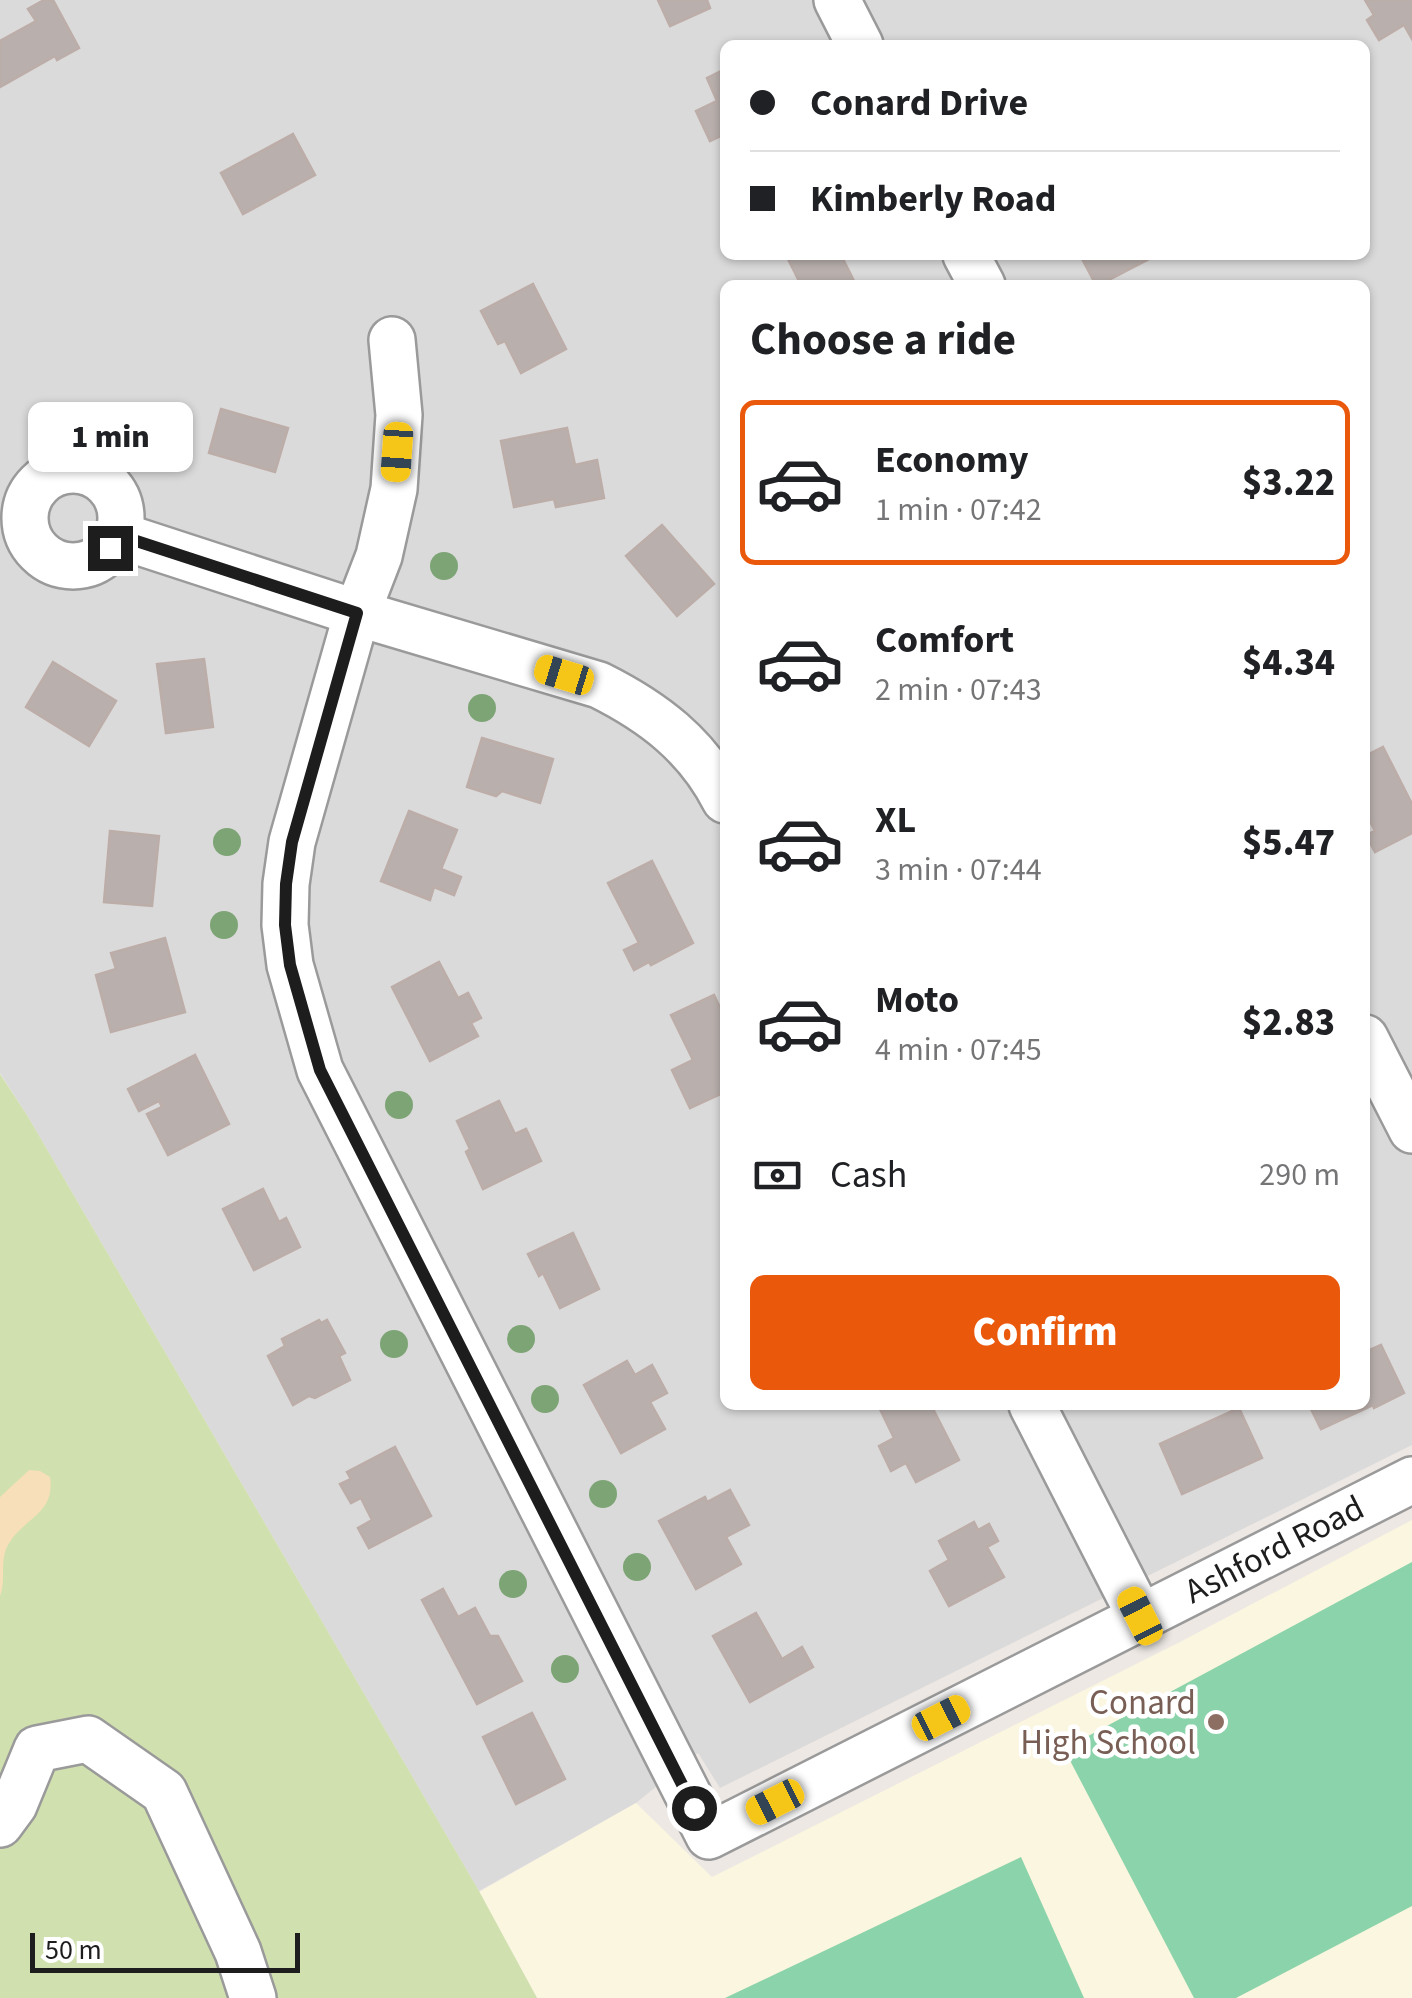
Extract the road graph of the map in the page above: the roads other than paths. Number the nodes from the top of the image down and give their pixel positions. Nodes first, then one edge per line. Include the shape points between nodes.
1 (837, 0) edge
2 (857, 40) edge
3 (392, 340) dead end
4 (118, 535) dead end
5 (357, 613) junction
6 (720, 791) edge
7 (1370, 1048) edge
8 (1412, 1130) edge
9 (1035, 1410) edge
10 (1412, 1480) edge
11 (1140, 1616) junction
12 (0, 1824) edge
13 (253, 1998) edge

1 - 2 street
3 - 5 street via 399,415 394,489
4 - 5 street
5 - 6 street via 599,685 683,740
5 - 11 street, Ashford Road via 286,884 290,965 320,1070 709,1836
7 - 8 street
9 - 11 street
10 - 11 street, Ashford Road
12 - 13 street via 37,1749 88,1739 164,1792

